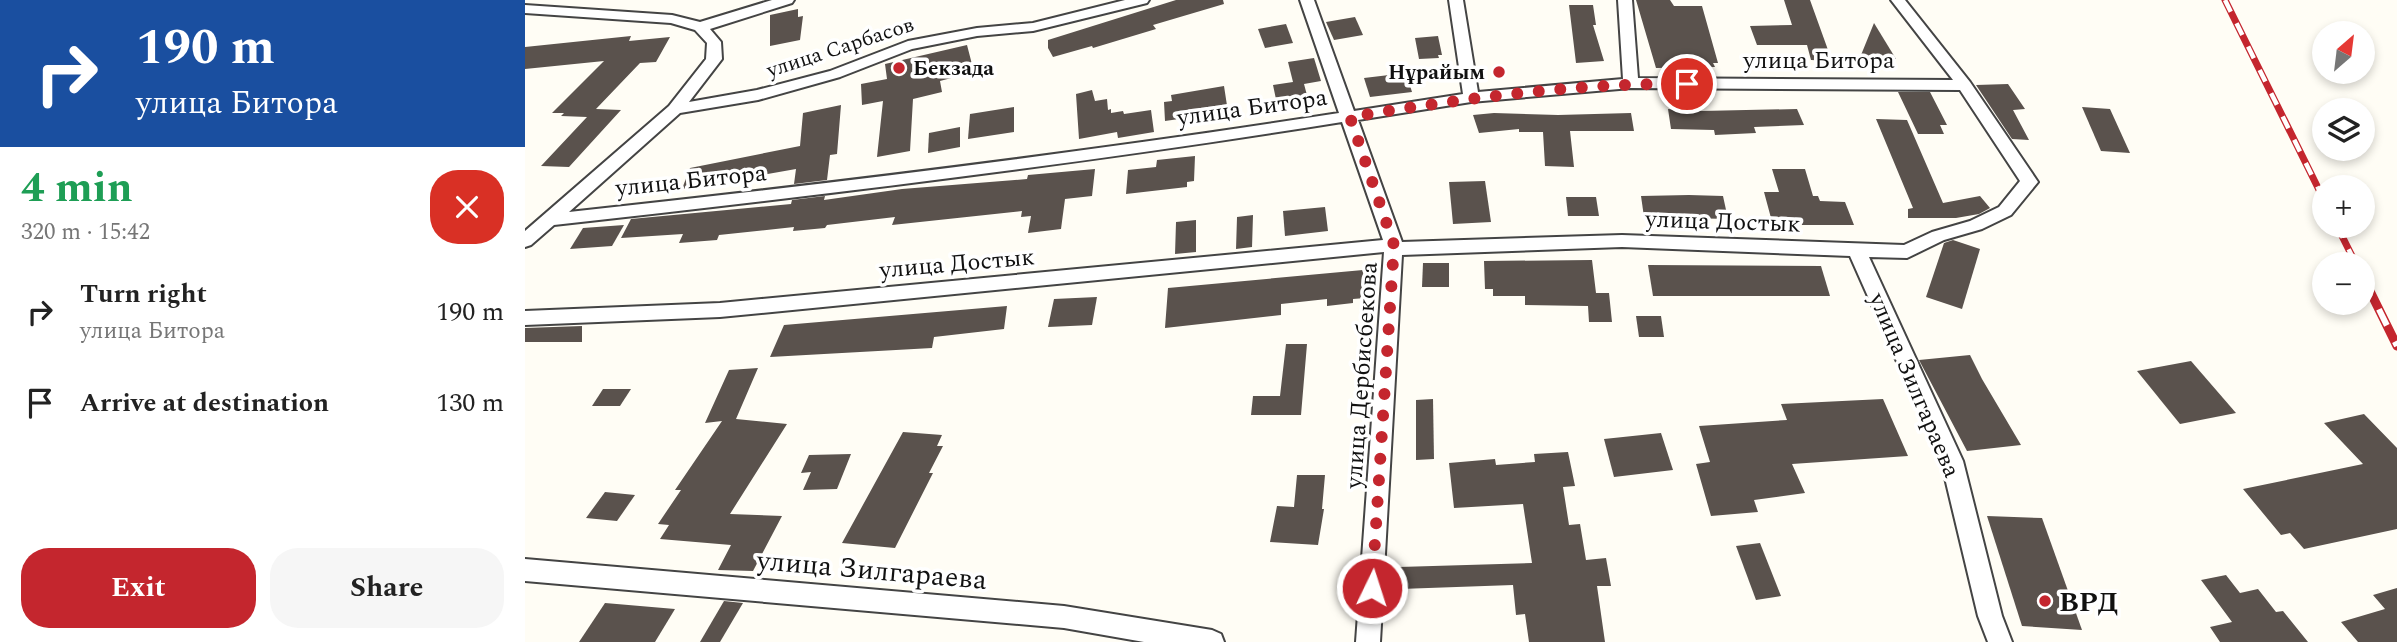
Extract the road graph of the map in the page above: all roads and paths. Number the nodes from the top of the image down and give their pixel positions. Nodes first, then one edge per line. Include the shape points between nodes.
1 (787, 0) edge
2 (1142, 0) edge
3 (1307, 0) edge
4 (1457, 0) edge
5 (1625, 0) edge
6 (1898, 0) edge
7 (525, 9) edge
8 (700, 27) junction
9 (1631, 83) junction
10 (1965, 85) junction
11 (1471, 97) junction
12 (675, 109) junction
13 (1350, 117) junction
14 (548, 220) junction
15 (525, 241) edge
16 (1394, 247) junction
17 (1857, 251) junction
18 (525, 318) edge
19 (525, 570) edge
20 (1212, 642) edge
21 (1368, 642) edge
22 (2000, 642) edge

1 - 8 street
2 - 12 street, улица Сарбасов via 1033,27 908,45 835,74 758,95
3 - 13 street, улица Дербисбекова
4 - 11 street
5 - 9 street
6 - 10 street
7 - 8 street via 672,19
8 - 12 street via 714,42 714,59
9 - 10 street, улица Битора
9 - 11 street, улица Битора
10 - 17 street, улица Достык via 2029,182 2005,211 1976,225 1906,252
11 - 13 street, улица Битора
12 - 14 street
13 - 14 street, улица Битора via 1175,144
13 - 16 street, улица Дербисбекова
14 - 15 street
16 - 17 street, улица Достык via 1622,241
16 - 18 street, улица Достык via 720,310
16 - 21 street, улица Дербисбекова
17 - 22 street, улица Зилгараева via 1952,461
19 - 20 street, улица Зилгараева via 1065,617

